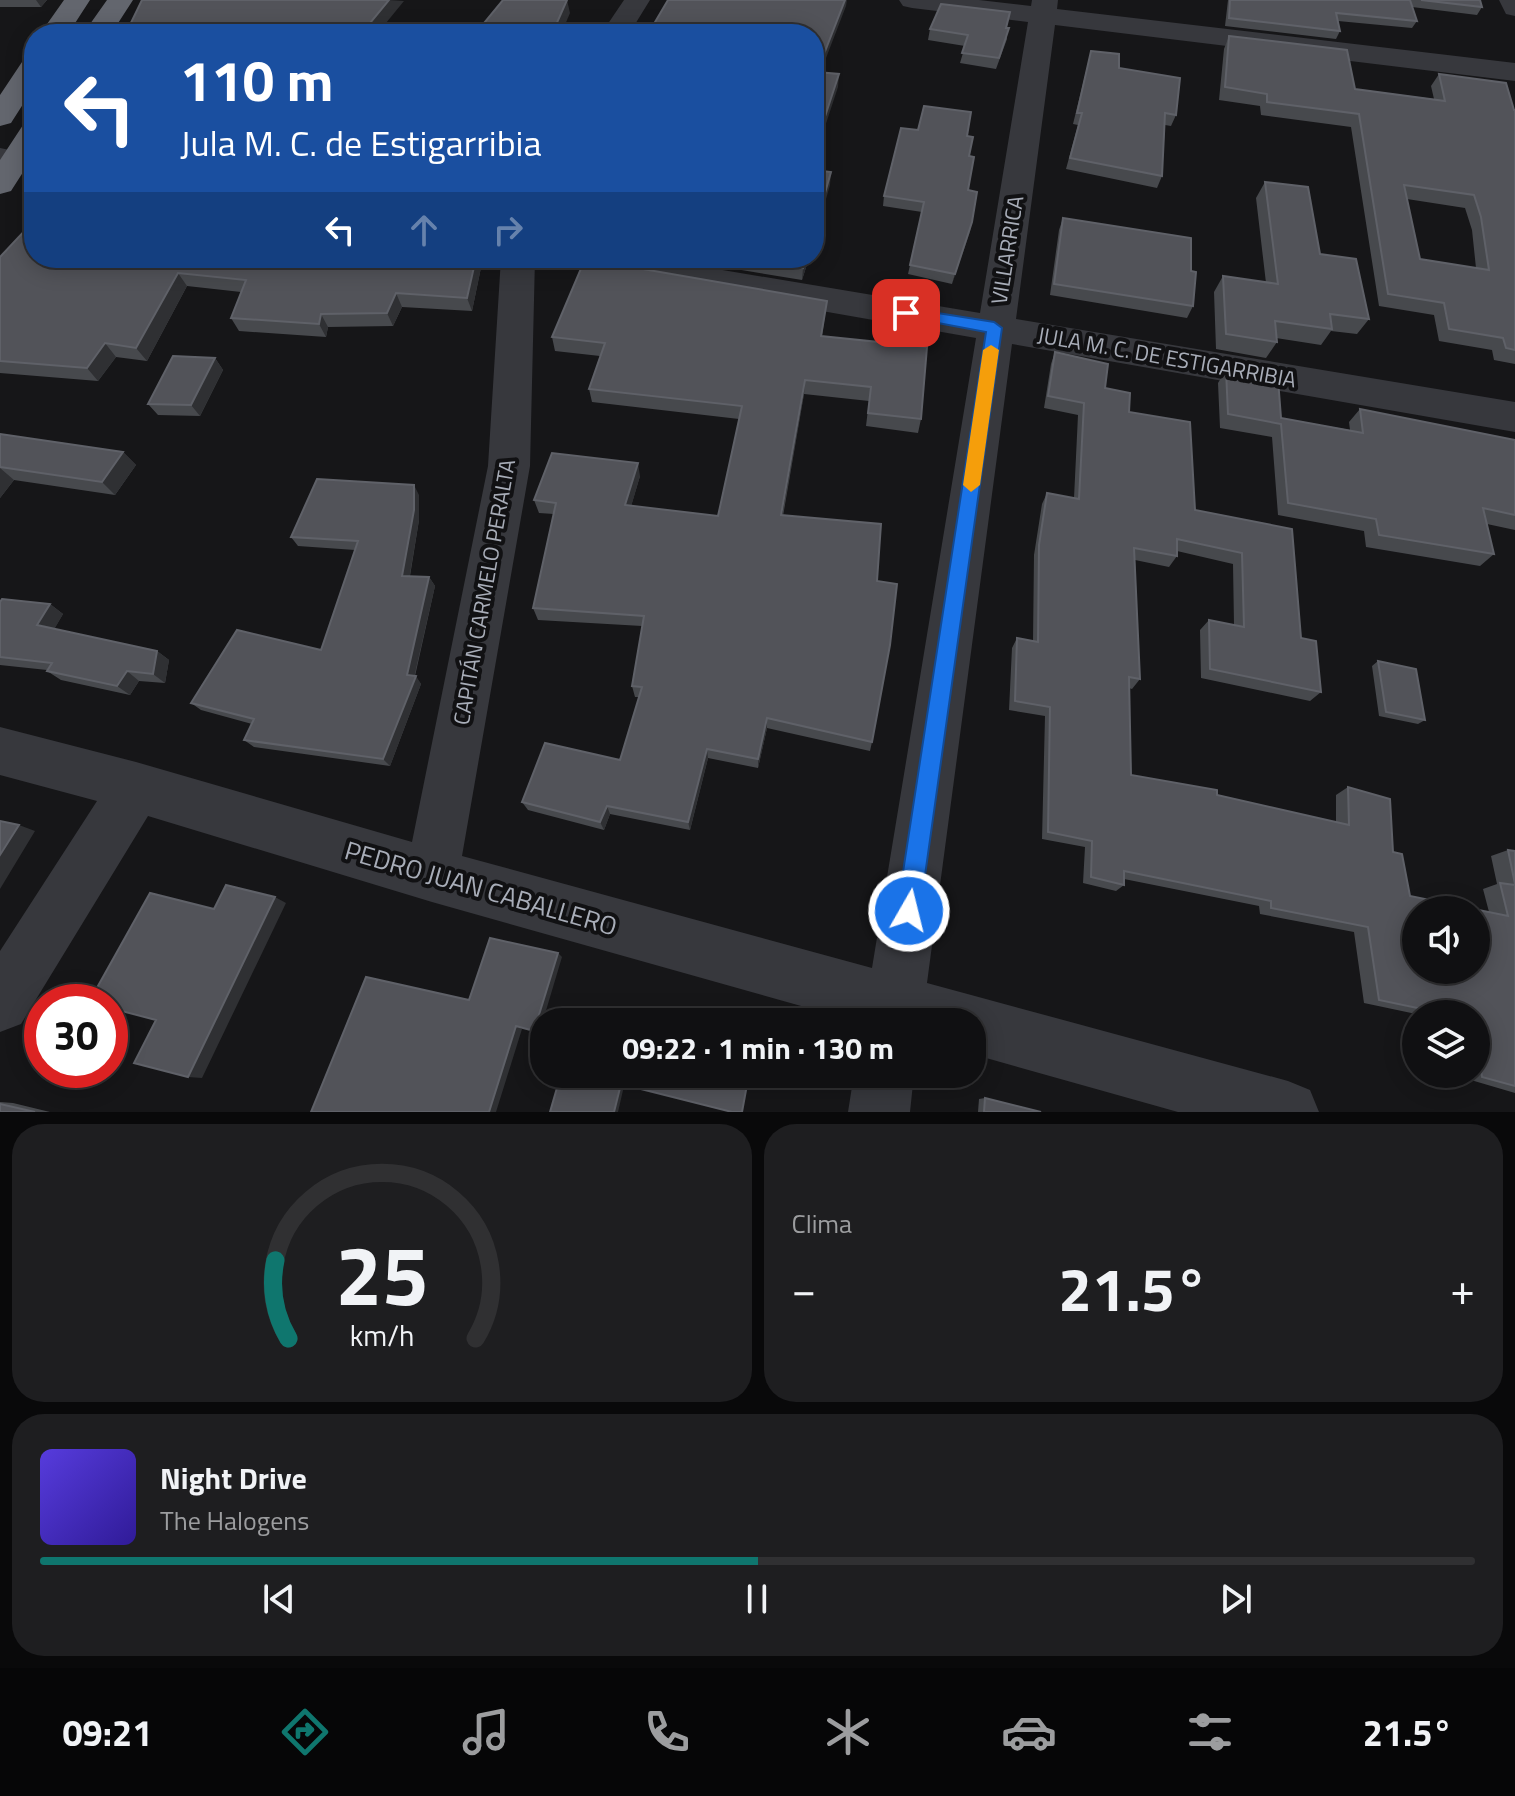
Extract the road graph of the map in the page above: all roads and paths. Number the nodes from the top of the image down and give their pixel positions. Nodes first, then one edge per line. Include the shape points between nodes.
1 (77, 0) edge
2 (120, 0) edge
3 (637, 0) edge
4 (912, 0) edge
5 (1512, 0) edge
6 (1044, 8) edge
7 (1515, 8) edge
8 (61, 24) edge
9 (104, 24) edge
10 (621, 24) edge
11 (1515, 72) edge
12 (24, 80) edge
13 (0, 117) edge
14 (24, 147) edge
15 (12, 166) edge
16 (518, 268) edge
17 (642, 268) edge
18 (994, 328) junction
19 (1515, 417) edge
20 (0, 751) edge
21 (136, 787) junction
22 (432, 875) junction
23 (0, 1003) edge
24 (877, 1008) edge
25 (895, 1008) edge
26 (986, 1029) edge
27 (882, 1088) edge
28 (879, 1112) edge
29 (1288, 1112) edge

1 - 8 highway
2 - 9 highway
3 - 10 street
4 - 6 street
5 - 7 street
6 - 11 street
6 - 18 street, VILLARRICA
12 - 13 highway
14 - 15 highway
16 - 22 street, CAPITÁN CARMELO PERALTA via 509,466
17 - 18 street, JULA M. C. DE ESTIGARRIBIA
18 - 19 street, JULA M. C. DE ESTIGARRIBIA
18 - 25 street, VILLARRICA
20 - 21 street, PEDRO JUAN CABALLERO
21 - 22 street, PEDRO JUAN CABALLERO
21 - 23 street
22 - 24 street, PEDRO JUAN CABALLERO
26 - 29 street
27 - 28 street

